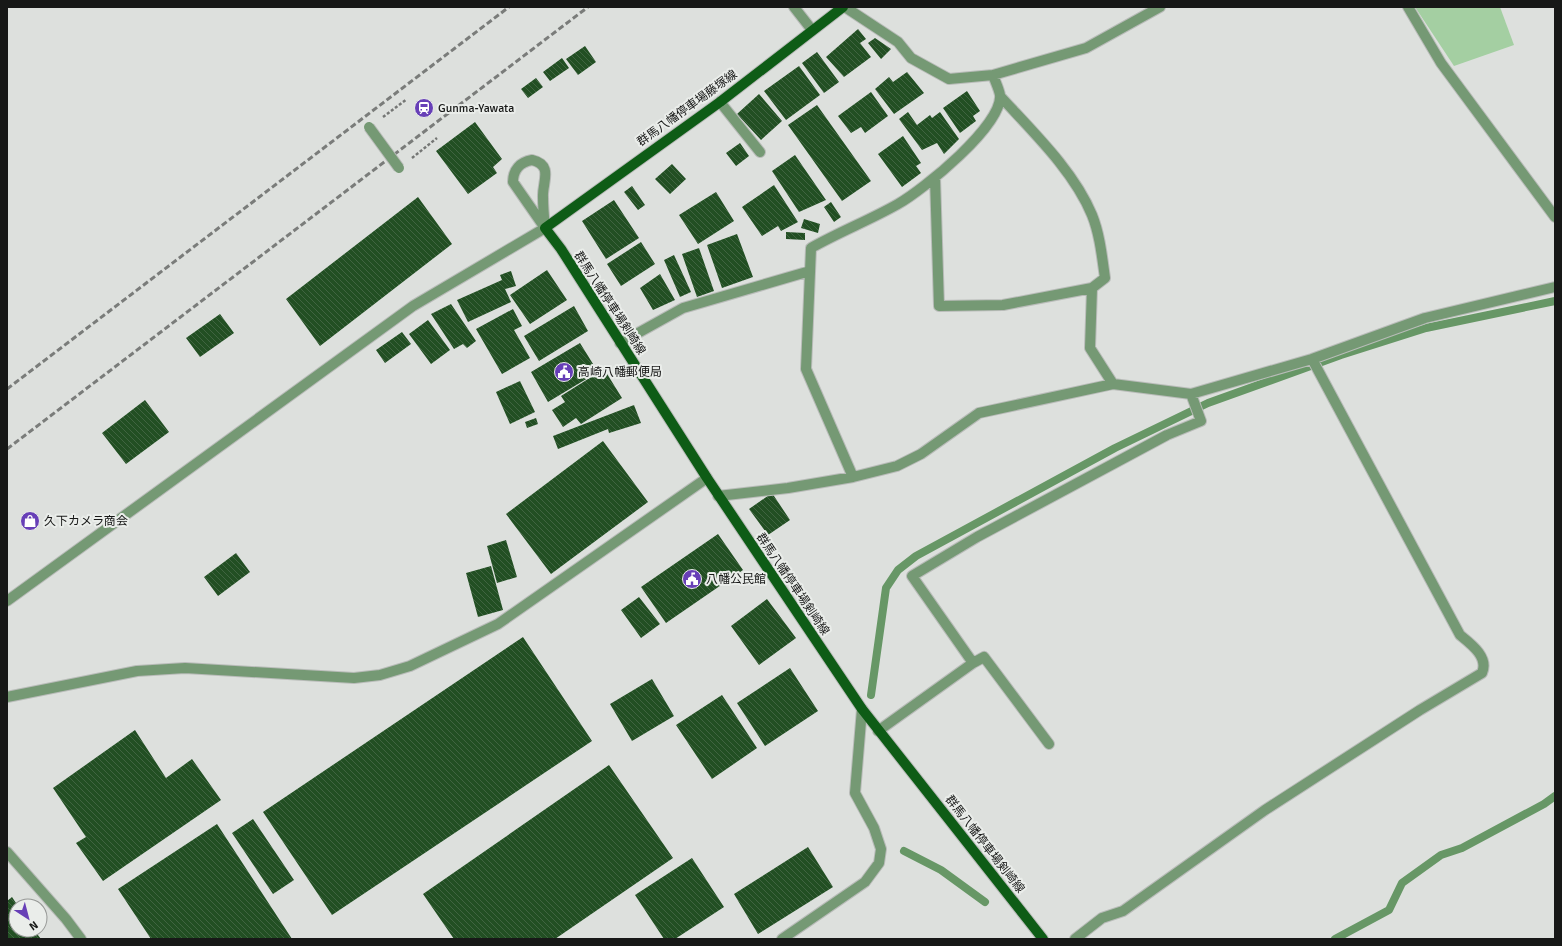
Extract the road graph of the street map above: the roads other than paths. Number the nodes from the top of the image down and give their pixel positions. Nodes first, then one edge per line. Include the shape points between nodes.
1 (794, 7) edge
2 (844, 7) edge
3 (1160, 7) edge
4 (1408, 7) edge
5 (812, 30) junction
6 (993, 75) junction
7 (1000, 96) junction
8 (720, 102) junction
9 (369, 127) road end
10 (760, 152) dead end
11 (399, 168) road end
12 (935, 178) junction
13 (1555, 217) edge
14 (545, 228) junction
15 (810, 271) junction
16 (1555, 287) edge
17 (1092, 288) junction
18 (620, 343) junction
19 (1312, 359) junction
20 (1113, 384) junction
21 (1191, 394) junction
22 (853, 477) junction
23 (707, 478) junction
24 (718, 496) junction
25 (7, 601) edge
26 (973, 663) junction
27 (7, 697) edge
28 (862, 709) junction
29 (878, 731) junction
30 (1049, 744) dead end
31 (7, 852) edge
32 (80, 939) edge
33 (782, 939) edge
34 (1043, 939) edge
35 (1074, 939) edge

1 - 5 street
2 - 5 main road, 群馬八幡停車場藤塚線
2 - 6 street via 898,42 911,58 949,79
3 - 6 street via 1086,48
4 - 13 street via 1441,63
5 - 8 main road, 群馬八幡停車場藤塚線
6 - 7 street
7 - 12 street via 995,114 974,141
7 - 17 street via 1058,161 1084,197 1098,234 1105,278
8 - 10 street
8 - 14 main road, 群馬八幡停車場藤塚線
9 - 11 street, bridge
12 - 15 street via 898,203 811,248
12 - 17 street via 939,306 1003,305
14 - 14 street via 513,182 513,174 518,166 526,161 538,162 546,174 543,194
14 - 18 main road, 群馬八幡停車場剣崎線
14 - 25 street via 413,306
15 - 18 street via 683,308
15 - 22 street via 806,369
16 - 19 street via 1425,318
17 - 20 street via 1090,348
18 - 23 main road, 群馬八幡停車場剣崎線
19 - 21 street
19 - 35 street via 1460,635 1483,658 1485,667 1482,673 1265,810 1123,911 1102,918
20 - 21 street
20 - 22 street via 979,413 921,454 897,466
21 - 26 street via 1201,421 1168,435 977,537 912,576
22 - 24 street
23 - 24 main road, 群馬八幡停車場剣崎線
23 - 27 street via 498,624 410,666 380,675 354,678 185,668 146,670
24 - 28 main road, 群馬八幡停車場剣崎線
26 - 29 street
26 - 30 street via 984,657
28 - 29 main road, 群馬八幡停車場剣崎線
28 - 33 street via 855,794 874,828 881,849 879,863 865,882
29 - 34 main road, 群馬八幡停車場剣崎線
31 - 32 street via 66,919

